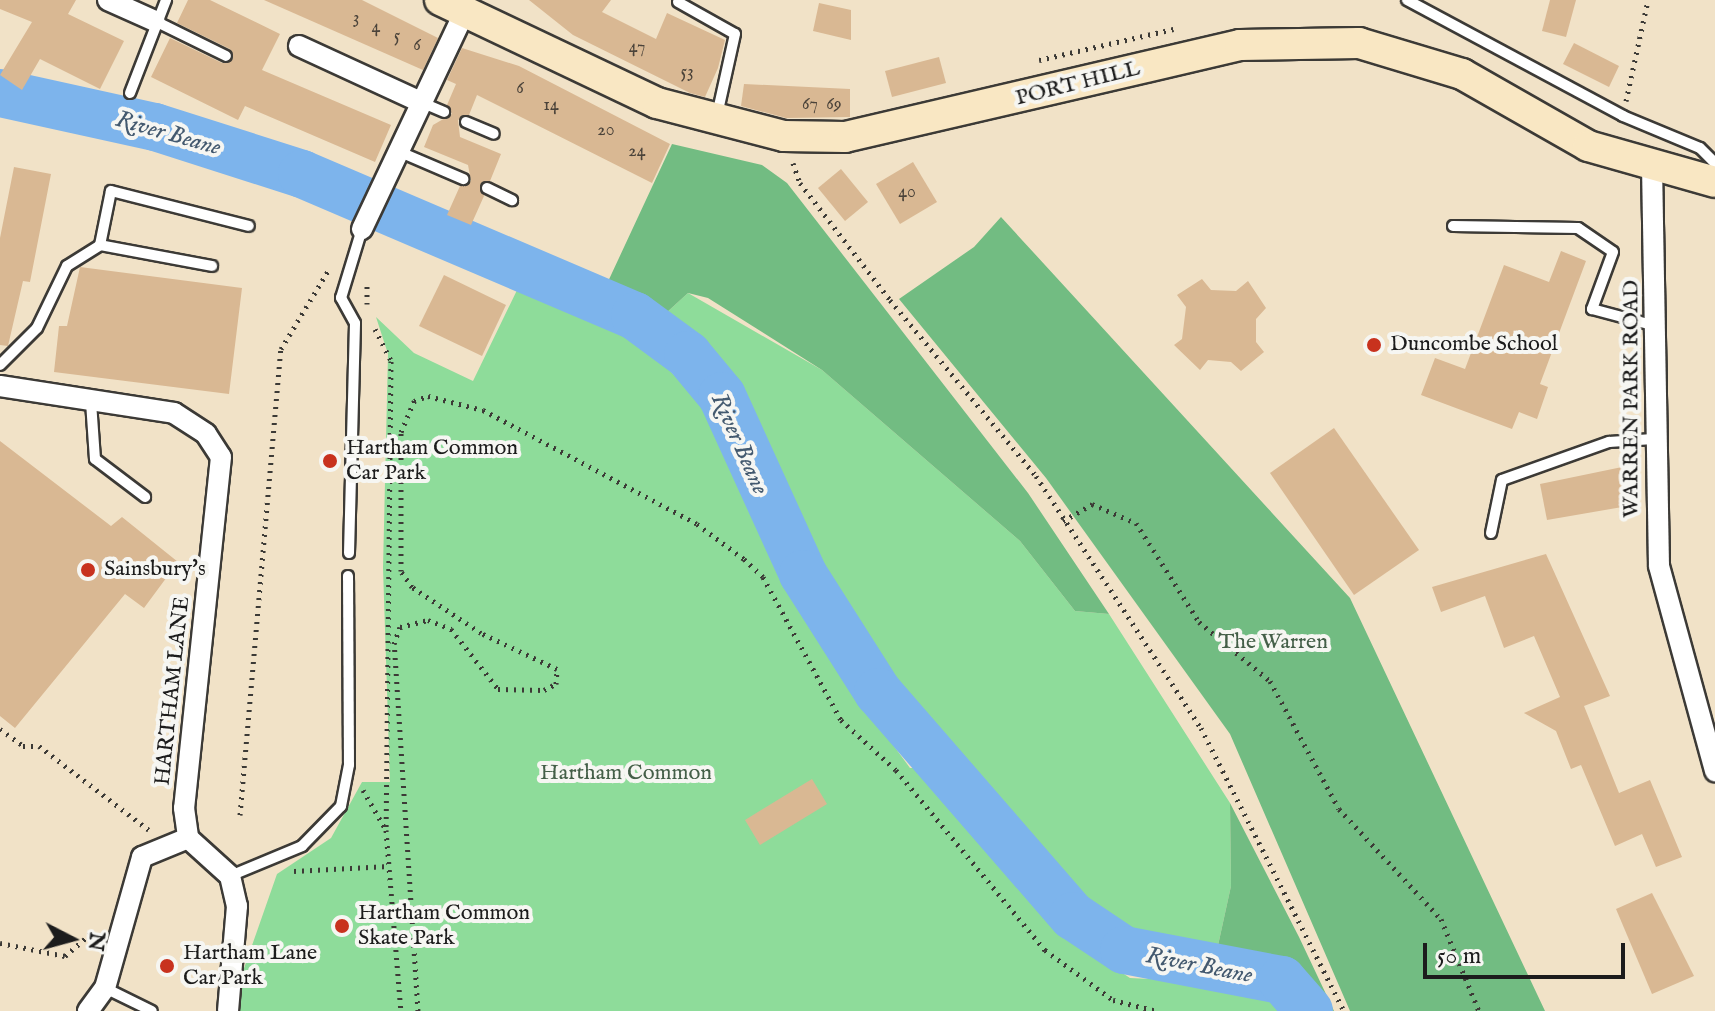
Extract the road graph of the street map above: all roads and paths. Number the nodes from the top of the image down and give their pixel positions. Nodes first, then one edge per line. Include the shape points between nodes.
1 (108, 0) edge
2 (166, 0) edge
3 (1407, 0) edge
4 (1648, 0) edge
5 (678, 2) dead end
6 (450, 4) edge
7 (155, 21) junction
8 (299, 46) dead end
9 (226, 56) dead end
10 (130, 93) dead end
11 (423, 103) junction
12 (444, 112) dead end
13 (1623, 116) junction
14 (466, 122) dead end
15 (715, 123) junction
16 (494, 134) dead end
17 (784, 136) junction
18 (400, 152) junction
19 (1715, 163) edge
20 (1652, 165) junction
21 (463, 179) dead end
22 (1715, 182) edge
23 (487, 188) dead end
24 (512, 200) dead end
25 (249, 226) dead end
26 (1453, 226) dead end
27 (359, 237) junction
28 (100, 245) junction
29 (212, 266) dead end
30 (368, 309) dead end
31 (371, 322) dead end
32 (1656, 326) junction
33 (0, 365) edge
34 (0, 386) edge
35 (91, 402) junction
36 (1653, 439) junction
37 (145, 497) dead end
38 (1063, 521) junction
39 (1491, 533) dead end
40 (349, 553) dead end
41 (348, 576) dead end
42 (1, 731) edge
43 (349, 765) junction
44 (1715, 771) edge
45 (240, 815) dead end
46 (386, 830) junction
47 (188, 838) junction
48 (165, 842) junction
49 (389, 866) junction
50 (285, 873) dead end
51 (230, 876) junction
52 (0, 943) edge
53 (117, 951) junction
54 (105, 988) junction
55 (88, 1011) edge
56 (152, 1011) edge
57 (228, 1011) edge
58 (401, 1011) edge
59 (418, 1011) edge
60 (1157, 1011) edge
61 (1344, 1011) edge
62 (1479, 1011) edge

1 - 7 street
2 - 7 lane
3 - 13 lane
4 - 13 path
5 - 15 lane via 735,34 732,74
6 - 11 street
6 - 15 main road, PORT HILL
7 - 9 lane
7 - 10 lane
8 - 11 street
11 - 12 lane
11 - 18 street
13 - 19 lane via 1700,148
14 - 16 lane
15 - 17 main road, PORT HILL
17 - 20 main road, PORT HILL via 845,137 1240,45 1298,39 1359,43 1462,74 1588,146
17 - 38 path via 800,183 1036,476
18 - 21 lane
18 - 27 street
20 - 22 main road, PORT HILL
20 - 32 street, WARREN PARK ROAD
23 - 24 lane
25 - 28 lane via 111,191
26 - 32 lane via 1578,228 1613,252 1592,309
27 - 30 path via 372,253
27 - 40 lane via 341,298 355,323
27 - 45 path via 345,238 281,349
28 - 29 lane
28 - 33 lane via 67,266 37,328
31 - 46 path via 391,361
32 - 36 street, WARREN PARK ROAD
34 - 35 street, HARTHAM LANE
35 - 37 lane via 95,459
35 - 47 street, HARTHAM LANE via 191,421 224,469 184,808
36 - 39 lane via 1609,442 1502,480
36 - 44 street, WARREN PARK ROAD via 1668,618
38 - 61 path via 1201,728
38 - 62 path via 1092,504 1136,523 1199,622 1270,681 1339,809 1441,919
41 - 43 lane
42 - 48 path via 23,746 39,746
43 - 46 path
43 - 51 lane via 326,828 274,863
46 - 49 path
47 - 48 street
47 - 51 street
48 - 53 street via 142,857
49 - 50 path
49 - 58 path
51 - 57 street via 237,906
52 - 53 path via 65,956 91,933
53 - 54 street
54 - 55 street
54 - 56 lane
59 - 60 path via 394,644 400,627 428,620 451,629 498,689 544,690 556,684 557,669 481,633 412,587 401,571 401,432 414,401 428,396 483,410 697,524 744,559 763,577 841,720 896,770 1045,950 1113,1000

